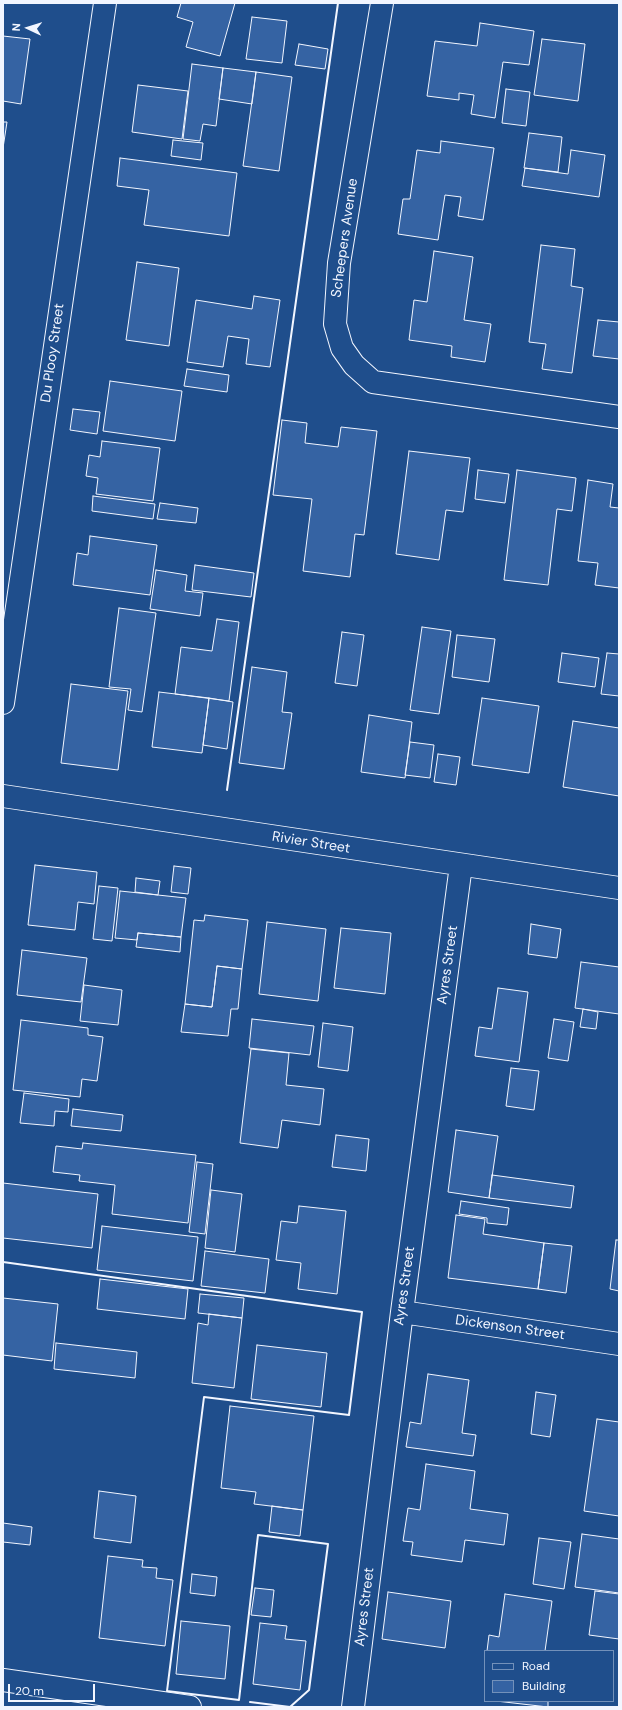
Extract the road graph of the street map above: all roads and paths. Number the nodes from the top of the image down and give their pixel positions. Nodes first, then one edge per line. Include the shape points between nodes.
1 (105, 3) edge
2 (382, 3) edge
3 (619, 417) edge
4 (3, 703) edge
5 (3, 796) edge
6 (461, 865) junction
7 (619, 888) edge
8 (402, 1312) junction
9 (619, 1344) edge
10 (3, 1680) edge
11 (190, 1707) edge
12 (352, 1707) edge

1 - 4 street, Du Plooy Street
2 - 3 street, Scheepers Avenue via 339,263 335,324 342,348 354,365 373,382
5 - 6 street, Rivier Street
6 - 7 street, Rivier Street
6 - 8 street, Ayres Street
8 - 9 street, Dickenson Street
8 - 12 street, Ayres Street
10 - 11 street

